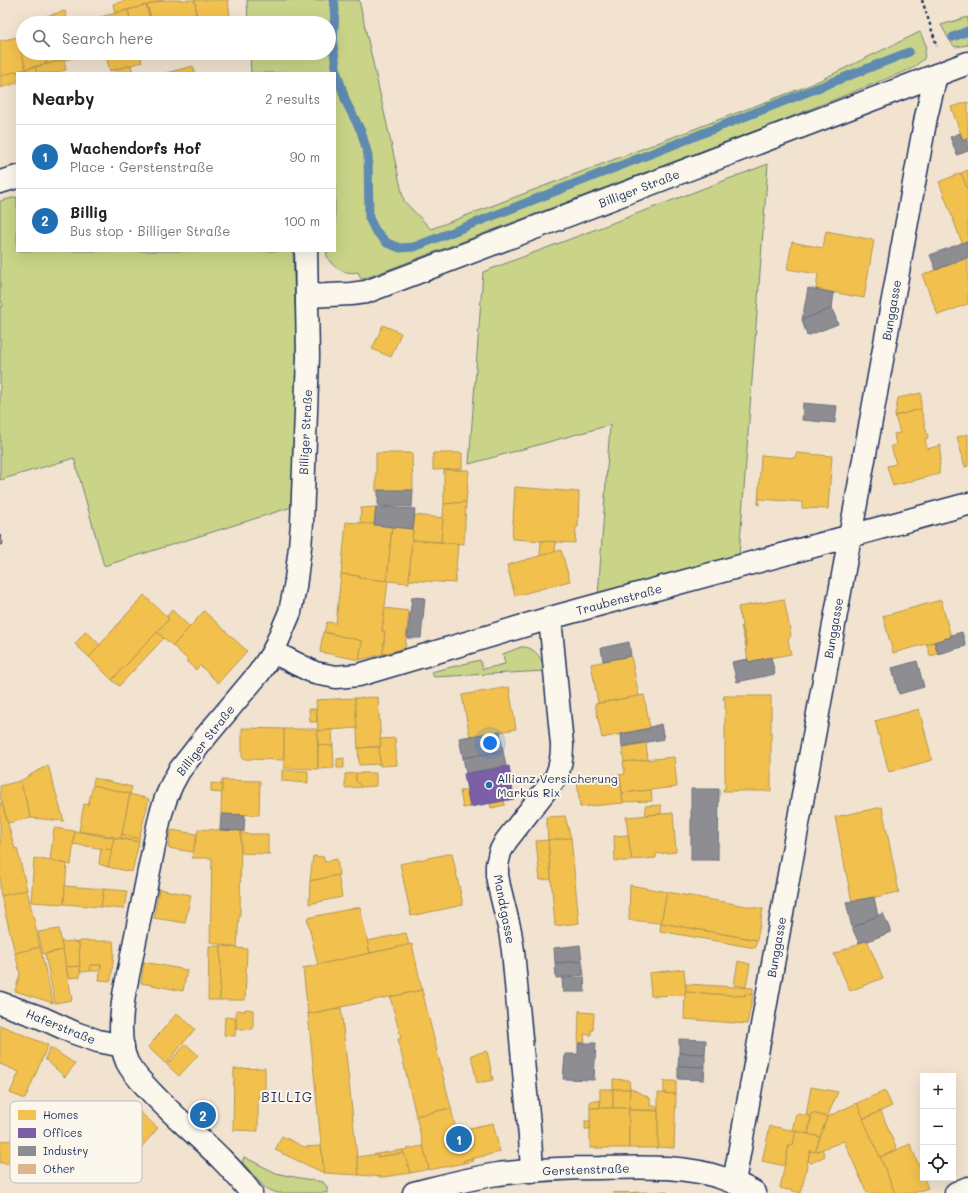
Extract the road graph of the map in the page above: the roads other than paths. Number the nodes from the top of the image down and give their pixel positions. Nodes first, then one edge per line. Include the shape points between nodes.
1 (968, 63) edge
2 (941, 73) junction
3 (16, 177) edge
4 (0, 182) edge
5 (306, 252) edge
6 (307, 296) junction
7 (968, 504) edge
8 (850, 536) junction
9 (550, 618) junction
10 (273, 652) junction
11 (0, 1002) edge
12 (123, 1046) junction
13 (532, 1171) junction
14 (734, 1182) junction
15 (968, 1188) edge
16 (251, 1193) edge
17 (414, 1193) edge
18 (755, 1193) edge
19 (956, 1193) edge

1 - 2 street, Billiger Straße
2 - 6 street, Billiger Straße via 366,292
2 - 8 street, Bunggasse via 926,117
3 - 4 street
5 - 6 street, Billiger Straße
6 - 10 street, Billiger Straße via 308,356 300,547 290,612
7 - 8 street, Traubenstraße
8 - 9 street, Traubenstraße
8 - 14 street, Bunggasse
9 - 10 street, Traubenstraße via 346,677 314,673
9 - 13 street, Mandtgasse via 562,760 556,777 506,841 497,865 498,886 513,951
10 - 12 street, Billiger Straße via 259,673 187,760 166,798 124,995 121,1019
11 - 12 street, Haferstraße via 75,1033
12 - 16 street, Billiger Straße via 135,1074 229,1167
13 - 14 street, Gerstenstraße via 563,1168 668,1168 693,1170
13 - 17 street, Gerstenstraße via 497,1174
14 - 18 street, Gerstenstraße
15 - 19 street

